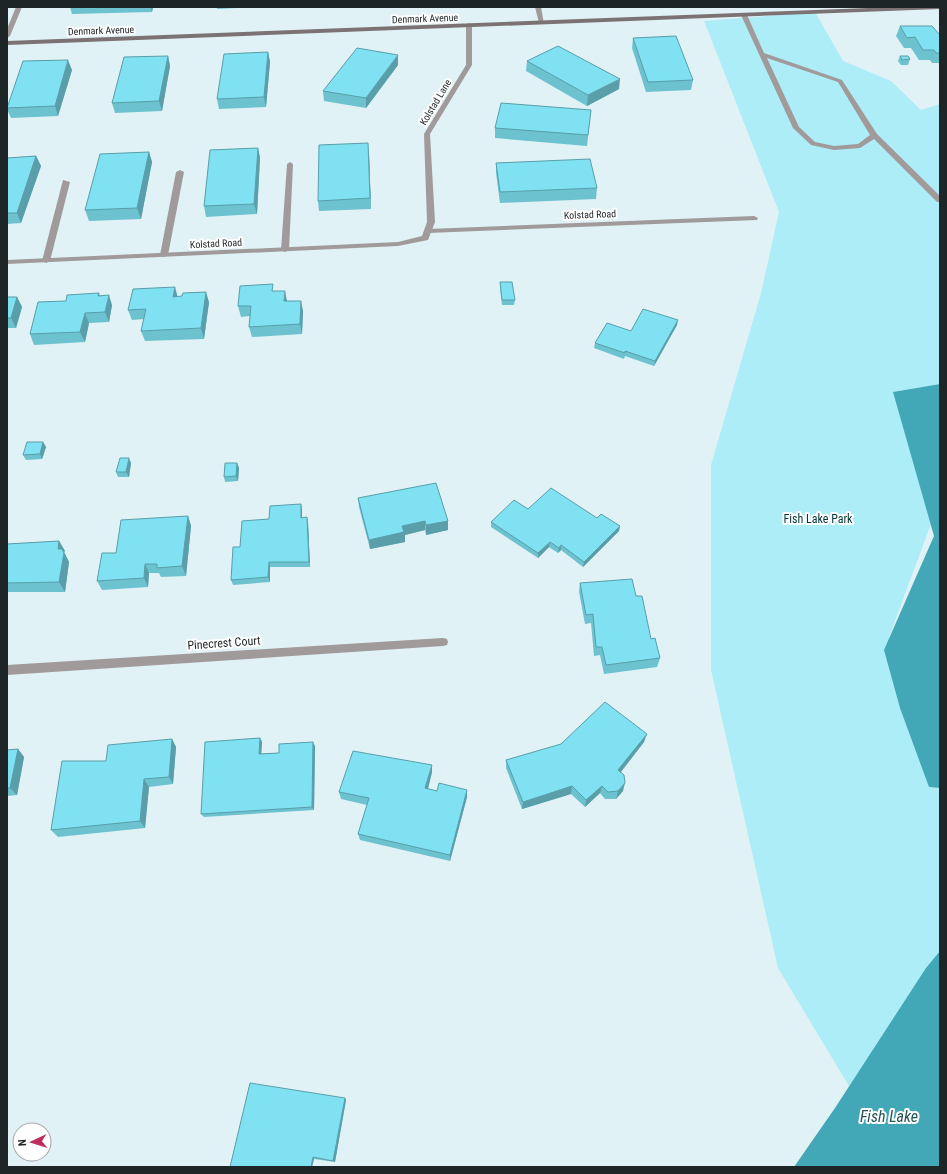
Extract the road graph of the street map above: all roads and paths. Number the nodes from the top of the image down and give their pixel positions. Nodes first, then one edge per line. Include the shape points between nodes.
1 (19, 7) edge
2 (538, 7) edge
3 (940, 7) edge
4 (744, 15) junction
5 (542, 23) junction
6 (469, 25) junction
7 (7, 36) edge
8 (7, 43) edge
9 (762, 54) junction
10 (874, 135) junction
11 (290, 164) dead end
12 (180, 172) dead end
13 (66, 182) dead end
14 (940, 200) edge
15 (754, 218) dead end
16 (426, 235) junction
17 (285, 250) junction
18 (164, 255) junction
19 (46, 261) junction
20 (7, 262) edge
21 (443, 642) dead end
22 (7, 670) edge

1 - 7 street
2 - 5 street
3 - 4 street, Denmark Avenue
4 - 5 street, Denmark Avenue
4 - 9 street
5 - 6 street, Denmark Avenue
6 - 8 street, Denmark Avenue
6 - 16 street, Kolstad Lane via 469,65 427,134 431,222
9 - 10 street via 840,81
9 - 10 street via 796,128 813,144 834,148 860,146
10 - 14 street
11 - 17 street
12 - 18 street
13 - 19 street
15 - 16 street, Kolstad Road
16 - 17 street, Kolstad Road via 398,244
17 - 18 street, Kolstad Road
18 - 19 street, Kolstad Road
19 - 20 street, Kolstad Road
21 - 22 street, Pinecrest Court

